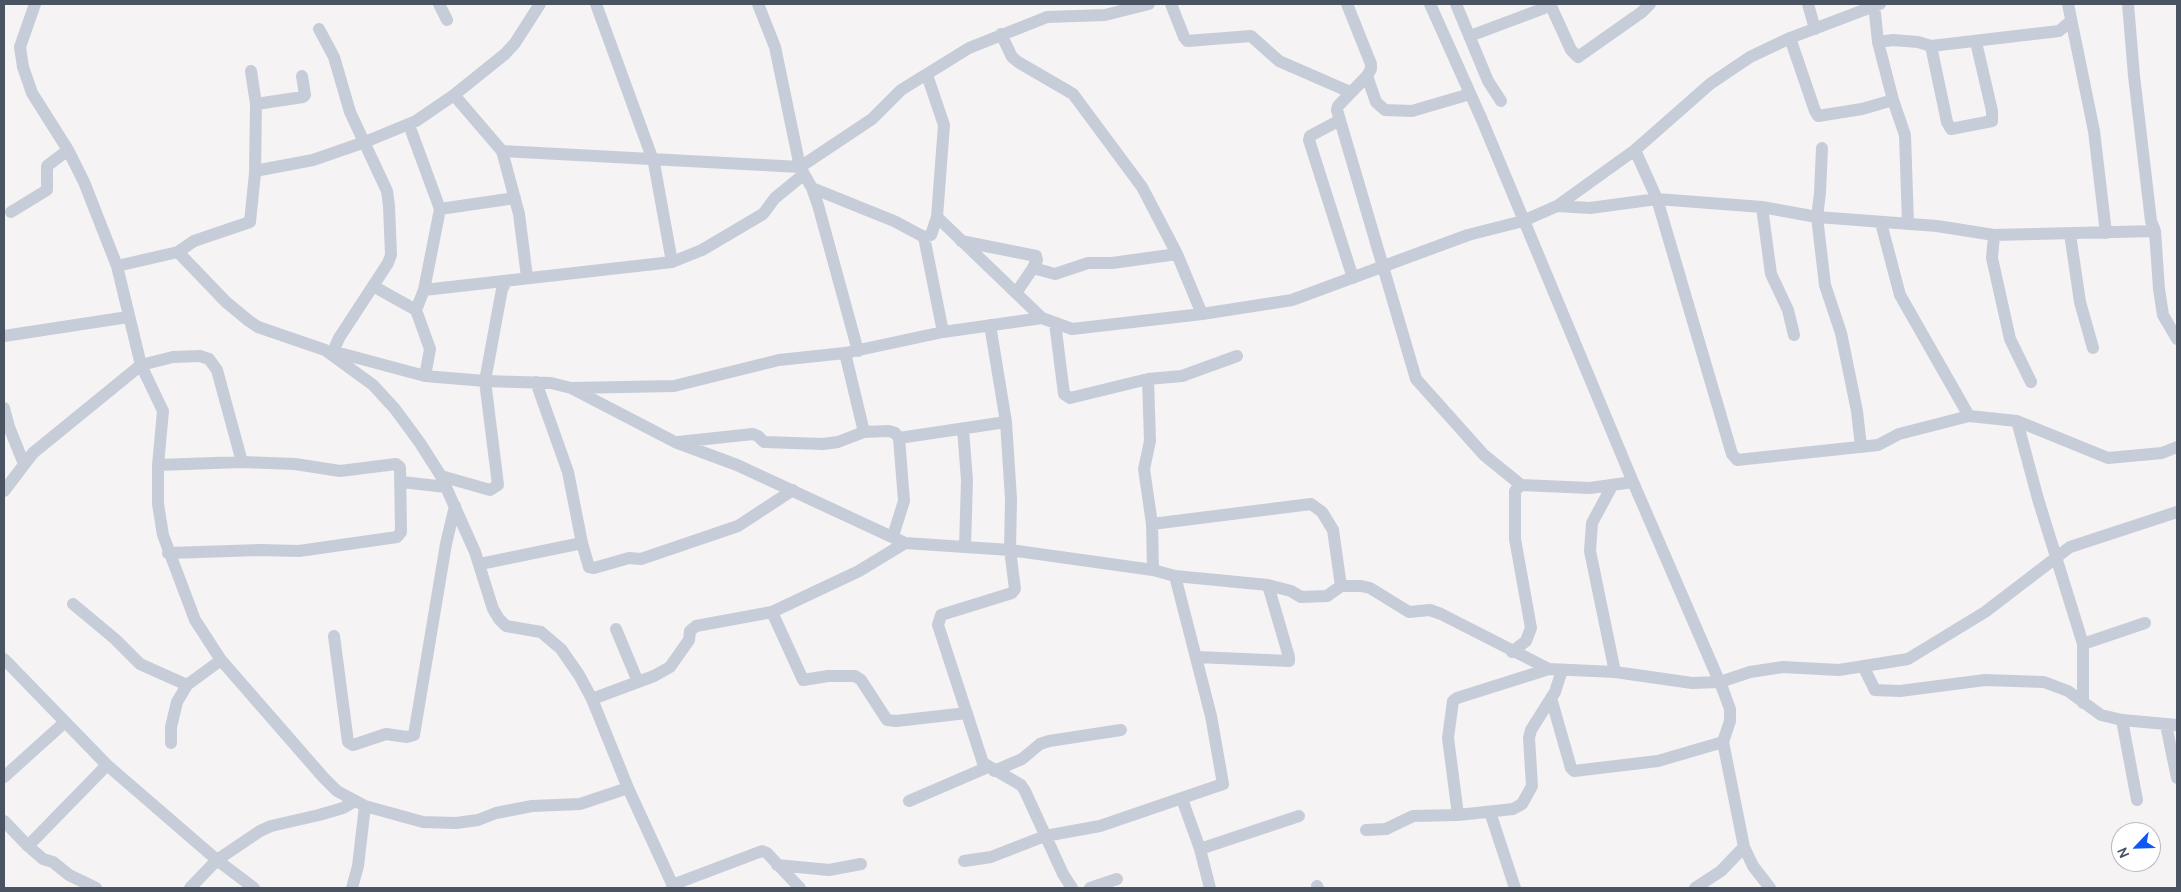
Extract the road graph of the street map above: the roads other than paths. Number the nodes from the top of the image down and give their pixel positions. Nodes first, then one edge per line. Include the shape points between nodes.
1 (35, 4) edge
2 (439, 4) edge
3 (540, 4) edge
4 (598, 4) edge
5 (758, 4) edge
6 (1149, 4) edge
7 (1171, 4) edge
8 (1347, 4) edge
9 (1430, 4) edge
10 (1456, 4) edge
11 (1550, 4) edge
12 (1650, 4) edge
13 (1808, 4) edge
14 (2068, 4) edge
15 (2128, 4) edge
16 (1875, 5) edge
17 (1054, 10) edge
18 (448, 20) dead end
19 (2071, 21) junction
20 (319, 29) dead end
21 (1815, 29) junction
22 (1001, 34) junction
23 (1470, 36) junction
24 (1790, 38) junction
25 (1878, 42) junction
26 (1976, 42) junction
27 (1931, 46) junction
28 (251, 71) dead end
29 (927, 75) junction
30 (302, 76) dead end
31 (1367, 76) junction
32 (1350, 92) junction
33 (1470, 94) junction
34 (454, 95) junction
35 (1893, 100) junction
36 (1501, 101) dead end
37 (256, 104) junction
38 (1340, 120) junction
39 (409, 125) junction
40 (365, 142) junction
41 (1822, 148) dead end
42 (68, 150) junction
43 (1635, 150) junction
44 (502, 151) junction
45 (651, 160) junction
46 (801, 171) junction
47 (255, 173) junction
48 (812, 188) junction
49 (515, 198) junction
50 (1657, 199) junction
51 (1557, 206) junction
52 (1762, 207) junction
53 (440, 208) junction
54 (11, 212) dead end
55 (937, 217) junction
56 (1817, 217) junction
57 (1523, 221) junction
58 (1881, 223) junction
59 (1908, 224) junction
60 (2155, 231) junction
61 (2106, 233) junction
62 (2070, 234) junction
63 (1994, 235) junction
64 (924, 237) junction
65 (962, 241) junction
66 (178, 252) junction
67 (1177, 254) junction
68 (672, 262) junction
69 (117, 266) junction
70 (1382, 267) junction
71 (1034, 268) junction
72 (527, 277) junction
73 (1353, 278) junction
74 (506, 282) junction
75 (373, 286) junction
76 (424, 290) junction
77 (1016, 293) junction
78 (416, 310) junction
79 (1202, 314) junction
80 (128, 318) junction
81 (1042, 318) junction
82 (1054, 323) junction
83 (990, 326) junction
84 (943, 332) junction
85 (1794, 335) dead end
86 (4, 336) edge
87 (2177, 339) edge
88 (2093, 348) dead end
89 (858, 351) junction
90 (844, 353) junction
91 (332, 354) junction
92 (1237, 356) dead end
93 (141, 365) junction
94 (425, 376) junction
95 (1148, 379) junction
96 (485, 381) junction
97 (536, 382) junction
98 (2031, 382) dead end
99 (571, 388) junction
100 (4, 408) edge
101 (1969, 416) junction
102 (2017, 421) junction
103 (1006, 422) junction
104 (6, 427) edge
105 (963, 429) junction
106 (864, 432) junction
107 (900, 438) junction
108 (675, 442) junction
109 (1862, 447) junction
110 (2177, 447) edge
111 (242, 462) junction
112 (24, 464) junction
113 (158, 465) junction
114 (443, 481) junction
115 (402, 482) junction
116 (1633, 482) junction
117 (1521, 485) junction
118 (1612, 486) junction
119 (4, 490) edge
120 (793, 490) junction
121 (455, 506) junction
122 (2177, 512) edge
123 (1152, 524) junction
124 (893, 536) junction
125 (582, 543) junction
126 (905, 543) junction
127 (965, 547) junction
128 (1010, 550) junction
129 (168, 553) junction
130 (2056, 557) junction
131 (480, 564) junction
132 (1153, 570) junction
133 (1175, 576) junction
134 (1268, 585) junction
135 (1341, 586) junction
136 (73, 604) dead end
137 (772, 612) junction
138 (2144, 623) dead end
139 (616, 629) dead end
140 (334, 636) dead end
141 (2082, 644) junction
142 (1512, 652) junction
143 (1197, 657) junction
144 (4, 659) edge
145 (221, 660) junction
146 (1862, 666) junction
147 (1549, 669) junction
148 (1562, 670) junction
149 (1615, 672) junction
150 (638, 682) junction
151 (1720, 682) junction
152 (187, 685) junction
153 (592, 698) junction
154 (1551, 698) junction
155 (2083, 703) junction
156 (967, 713) junction
157 (2122, 720) junction
158 (65, 722) junction
159 (2172, 725) edge
160 (1121, 730) dead end
161 (1723, 742) junction
162 (171, 743) dead end
163 (107, 765) junction
164 (991, 769) junction
165 (4, 777) edge
166 (2177, 778) edge
167 (628, 788) junction
168 (1182, 799) junction
169 (2138, 800) dead end
170 (909, 801) dead end
171 (360, 803) junction
172 (1490, 812) junction
173 (1458, 815) junction
174 (1299, 816) dead end
175 (4, 821) edge
176 (1366, 830) dead end
177 (1045, 836) junction
178 (28, 846) junction
179 (1744, 847) junction
180 (1200, 849) junction
181 (217, 860) junction
182 (964, 861) dead end
183 (861, 864) dead end
184 (777, 865) junction
185 (1117, 879) dead end
186 (673, 887) edge
187 (96, 888) edge
188 (190, 888) edge
189 (254, 888) edge
190 (352, 888) edge
191 (800, 888) edge
192 (1072, 888) edge
193 (1090, 888) edge
194 (1210, 888) edge
195 (1515, 888) edge
196 (1695, 888) edge
197 (1770, 888) edge

1 - 42 street via 20,48 23,67 32,93
2 - 18 street
3 - 34 street via 505,54
4 - 45 street
5 - 46 street via 776,47
6 - 17 street via 1105,15
7 - 32 street via 1187,40 1252,36 1279,61
8 - 31 street via 1371,64
9 - 33 street
10 - 23 street
11 - 12 street via 1565,38 1578,57
11 - 23 street
13 - 21 street
14 - 19 street
15 - 60 street via 2151,221
16 - 21 street
16 - 25 street
17 - 22 street
19 - 26 street via 2060,31
19 - 61 street via 2094,131
20 - 40 street via 334,57 350,112
21 - 24 street
22 - 29 street via 970,48
22 - 67 street via 1012,57 1018,62 1073,94 1142,187
23 - 36 street via 1488,81
24 - 35 street via 1818,116
24 - 43 street via 1750,57 1710,84
25 - 27 street via 1892,40
25 - 35 street
26 - 27 street
26 - 27 street via 1992,121 1951,129
28 - 37 street
29 - 46 street via 896,93 872,119
29 - 55 street via 944,125
30 - 37 street via 303,97
31 - 32 street
31 - 33 street via 1376,102 1385,110 1412,111
32 - 38 street via 1338,106
33 - 57 street
34 - 39 street
34 - 44 street
35 - 59 street via 1905,135
37 - 47 street
38 - 70 street
38 - 73 street via 1310,136 1309,140
39 - 40 street
39 - 53 street
40 - 47 street via 313,160
40 - 75 street via 387,191 389,206 391,255
41 - 56 street
42 - 54 street via 47,166 46,190
42 - 69 street
43 - 50 street
43 - 51 street
44 - 45 street
44 - 49 street
45 - 46 street
45 - 68 street
46 - 48 street
46 - 68 street via 763,214 702,250
47 - 66 street via 250,222 194,241
48 - 64 street via 894,221
48 - 89 street
49 - 53 street
49 - 72 street
50 - 51 street via 1590,208
50 - 52 street
50 - 109 street via 1732,454 1737,460 1744,461
51 - 57 street
52 - 56 street
52 - 85 street via 1771,274 1788,310
53 - 76 street
55 - 64 street via 930,235
55 - 65 street
56 - 58 street
56 - 109 street via 1825,285 1841,333
57 - 70 street via 1468,235
57 - 116 street
58 - 59 street
58 - 101 street via 1900,295
59 - 63 street
60 - 61 street
60 - 87 street via 2163,315
61 - 62 street
62 - 63 street
62 - 88 street via 2080,302
63 - 98 street via 1992,258 2010,339
64 - 84 street
65 - 71 street via 1031,254 1037,260
65 - 77 street
66 - 69 street
66 - 91 street via 249,322
67 - 71 street via 1088,263 1055,274
67 - 79 street
68 - 72 street
69 - 80 street
70 - 73 street
70 - 117 street via 1416,379 1484,455
71 - 77 street
72 - 74 street
73 - 79 street via 1276,303
74 - 76 street
74 - 96 street
75 - 78 street
75 - 91 street
76 - 78 street
77 - 81 street
78 - 94 street via 430,349
79 - 82 street via 1072,329
80 - 86 street
80 - 93 street
81 - 82 street
81 - 83 street
82 - 95 street via 1066,398
83 - 84 street
83 - 103 street
84 - 89 street
89 - 90 street
90 - 99 street via 779,360 679,386
90 - 106 street
91 - 94 street via 343,354
91 - 114 street via 373,385 394,409
92 - 95 street via 1182,376
93 - 111 street via 173,357 200,356 209,360 217,370
93 - 112 street via 33,453
93 - 113 street via 163,411
94 - 96 street
95 - 123 street via 1150,441 1144,468
96 - 97 street
96 - 114 street via 498,484 490,490
97 - 99 street
97 - 125 street via 568,472
99 - 108 street
100 - 104 street
101 - 102 street
101 - 109 street via 1899,434 1878,445
102 - 110 street via 2108,458 2162,453
102 - 130 street
103 - 105 street
103 - 128 street via 1011,499
104 - 112 street
105 - 107 street
105 - 127 street via 967,488
106 - 107 street via 889,431
106 - 108 street via 823,444 764,442 752,434
107 - 124 street via 904,501
108 - 120 street
111 - 113 street
111 - 115 street via 295,464 340,471 396,464 400,467
112 - 119 street
113 - 129 street via 158,504
114 - 115 street
114 - 121 street
115 - 129 street via 400,532 397,537 299,551
116 - 118 street
116 - 151 street
117 - 118 street
117 - 142 street via 1515,491 1515,539 1531,628 1526,641
118 - 149 street via 1592,522 1590,551
120 - 124 street
120 - 125 street via 738,526 638,560 629,558 589,567
121 - 131 street
121 - 140 street via 414,735 386,734 353,745 348,742
122 - 130 street via 2070,547
123 - 132 street
123 - 135 street via 1310,504 1322,512 1333,530
124 - 126 street
125 - 131 street
126 - 127 street
126 - 137 street via 859,571
127 - 128 street
128 - 132 street
128 - 156 street via 1016,585 1012,593 944,614 938,620
129 - 145 street via 196,620
130 - 141 street
130 - 146 street via 1985,612 1918,654 1900,661
131 - 153 street via 499,619 506,626 541,632 551,639
132 - 133 street
133 - 134 street
133 - 143 street
134 - 135 street via 1301,597 1327,596
134 - 143 street via 1289,661
135 - 142 street via 1370,588 1413,613 1430,610 1441,614
136 - 152 street via 140,664
137 - 150 street via 696,626 670,667
137 - 156 street via 803,680 855,676 887,720
138 - 141 street
139 - 150 street
141 - 155 street
142 - 147 street
143 - 168 street via 1223,784
144 - 158 street
145 - 152 street
145 - 171 street via 323,777 338,791
146 - 151 street via 1839,670 1783,667 1750,672
146 - 155 street via 1875,690 1900,691 1985,680 2044,682 2068,691
147 - 148 street
147 - 173 street via 1453,701 1448,738
148 - 149 street
148 - 154 street
149 - 151 street via 1692,684
150 - 153 street
151 - 161 street via 1730,709
152 - 162 street via 177,702
153 - 167 street
154 - 161 street via 1574,771 1658,760
154 - 172 street via 1529,738 1532,786 1528,796 1513,809
155 - 157 street via 2101,715
156 - 164 street via 983,763
157 - 159 street
157 - 169 street
158 - 163 street
158 - 165 street
159 - 166 street
160 - 164 street via 1049,741 1022,759
161 - 179 street
163 - 178 street
163 - 181 street
164 - 170 street
164 - 177 street via 1026,790
167 - 171 street via 580,804 532,806 456,823 423,822
167 - 186 street
168 - 177 street via 1100,826
168 - 180 street
171 - 181 street via 271,826
171 - 190 street via 358,866
172 - 173 street
172 - 195 street
173 - 176 street via 1413,816 1386,829
174 - 180 street
175 - 178 street
177 - 182 street via 991,857
177 - 192 street
178 - 187 street via 43,859
179 - 196 street via 1721,871
179 - 197 street via 1753,866
180 - 194 street
181 - 188 street
181 - 189 street
183 - 184 street via 829,870
184 - 186 street via 762,851
184 - 191 street
185 - 193 street

